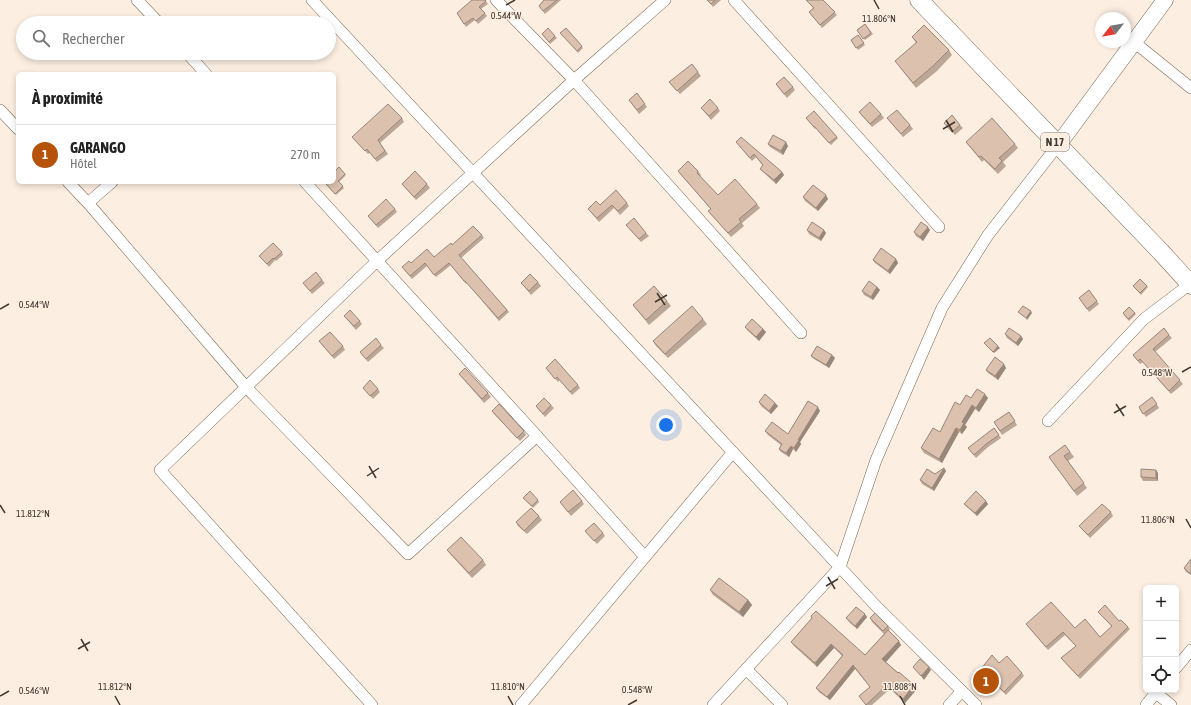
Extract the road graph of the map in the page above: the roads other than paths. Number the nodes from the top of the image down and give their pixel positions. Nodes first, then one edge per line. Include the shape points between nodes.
1 (137, 0) edge
2 (312, 0) edge
3 (496, 0) edge
4 (665, 0) edge
5 (734, 0) edge
6 (919, 0) edge
7 (1165, 0) edge
8 (152, 16) edge
9 (327, 16) edge
10 (336, 26) edge
11 (1134, 42) junction
12 (193, 60) edge
13 (204, 72) edge
14 (574, 80) junction
15 (1191, 88) edge
16 (0, 110) edge
17 (16, 127) edge
18 (1058, 145) junction
19 (473, 172) junction
20 (70, 184) edge
21 (110, 184) edge
22 (307, 184) edge
23 (88, 203) junction
24 (939, 227) dead end
25 (377, 261) junction
26 (1190, 285) edge
27 (801, 333) dead end
28 (246, 387) junction
29 (1048, 421) dead end
30 (537, 436) junction
31 (733, 452) junction
32 (645, 557) junction
33 (840, 567) junction
34 (1191, 650) edge
35 (1179, 664) edge
36 (746, 669) junction
37 (962, 691) junction
38 (1155, 693) edge
39 (1159, 693) edge
40 (372, 705) edge
41 (521, 705) edge
42 (713, 705) edge
43 (782, 705) edge
44 (949, 705) edge
45 (976, 705) edge
46 (1146, 705) edge
47 (1171, 705) edge

1 - 8 street
2 - 9 street
3 - 14 street
4 - 14 street
5 - 24 street
6 - 18 main road, N 17
7 - 11 street
10 - 19 street
11 - 15 street
11 - 18 street
12 - 13 street
14 - 19 street
14 - 27 street
16 - 17 street
18 - 26 main road, N 17
18 - 33 street via 988,234 942,308 876,460
19 - 25 street
19 - 31 street
20 - 23 street
21 - 23 street
22 - 25 street
23 - 28 street
25 - 28 street
25 - 30 street
26 - 29 street via 1144,319
28 - 30 street via 408,554
28 - 40 street via 160,470
30 - 32 street
31 - 32 street
31 - 33 street
32 - 41 street
33 - 36 street
33 - 37 street
34 - 35 street
36 - 42 street
36 - 43 street
37 - 44 street
37 - 45 street
38 - 46 street
39 - 47 street

